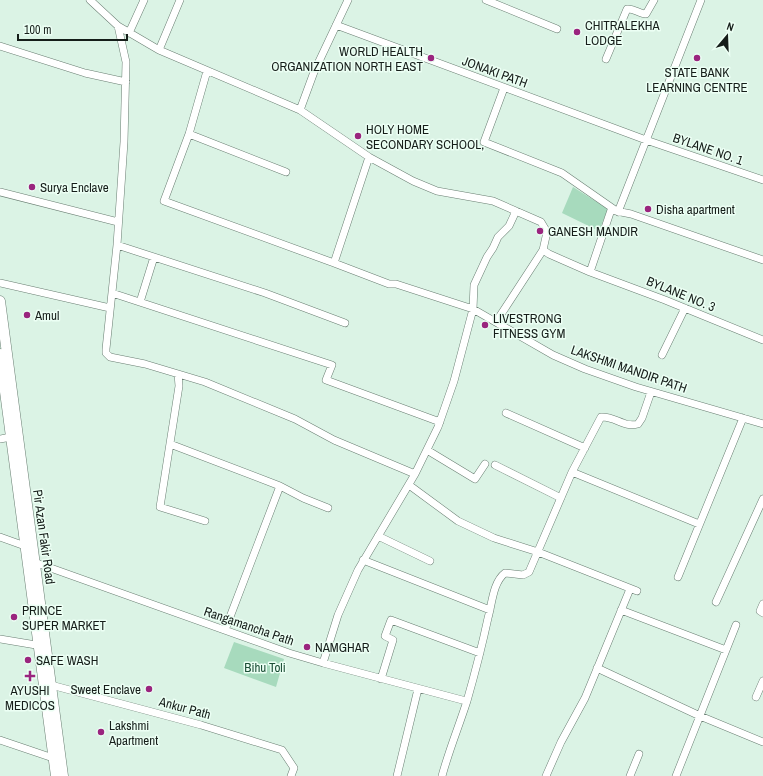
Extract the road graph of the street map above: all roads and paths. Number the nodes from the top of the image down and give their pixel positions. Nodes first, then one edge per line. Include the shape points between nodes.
1 (90, 0) edge
2 (144, 0) edge
3 (180, 0) edge
4 (348, 0) edge
5 (486, 0) edge
6 (654, 0) edge
7 (701, 0) edge
8 (336, 25) junction
9 (118, 26) junction
10 (557, 30) dead end
11 (129, 33) junction
12 (0, 46) edge
13 (159, 50) junction
14 (606, 59) dead end
15 (207, 71) junction
16 (126, 82) junction
17 (504, 88) junction
18 (300, 110) junction
19 (189, 134) junction
20 (646, 140) junction
21 (369, 157) junction
22 (286, 172) dead end
23 (763, 180) edge
24 (0, 192) edge
25 (516, 211) junction
26 (618, 212) junction
27 (118, 222) junction
28 (117, 245) junction
29 (543, 250) junction
30 (154, 257) junction
31 (763, 260) edge
32 (334, 263) junction
33 (590, 272) junction
34 (0, 283) edge
35 (112, 293) junction
36 (0, 301) edge
37 (140, 302) junction
38 (110, 308) junction
39 (473, 308) junction
40 (685, 308) junction
41 (496, 322) junction
42 (345, 323) dead end
43 (763, 340) edge
44 (0, 354) edge
45 (662, 355) dead end
46 (178, 374) junction
47 (651, 392) junction
48 (506, 413) dead end
49 (743, 418) junction
50 (440, 422) junction
51 (763, 424) edge
52 (11, 437) junction
53 (0, 439) edge
54 (170, 444) junction
55 (585, 448) junction
56 (427, 450) junction
57 (485, 464) dead end
58 (495, 465) dead end
59 (572, 472) junction
60 (415, 474) junction
61 (409, 485) junction
62 (280, 486) junction
63 (561, 498) junction
64 (763, 499) edge
65 (328, 508) dead end
66 (205, 521) dead end
67 (699, 524) junction
68 (378, 536) junction
69 (0, 537) edge
70 (25, 546) junction
71 (538, 552) junction
72 (363, 560) junction
73 (31, 561) junction
74 (430, 561) dead end
75 (678, 577) dead end
76 (716, 602) dead end
77 (763, 604) edge
78 (490, 610) junction
79 (621, 610) junction
80 (763, 612) edge
81 (736, 625) dead end
82 (225, 630) junction
83 (0, 639) edge
84 (42, 646) junction
85 (726, 650) junction
86 (480, 653) junction
87 (323, 663) junction
88 (597, 668) junction
89 (381, 679) junction
90 (763, 681) edge
91 (51, 685) junction
92 (418, 689) junction
93 (756, 697) dead end
94 (466, 702) junction
95 (700, 716) junction
96 (0, 740) edge
97 (763, 742) edge
98 (639, 754) dead end
99 (53, 758) junction
100 (56, 776) edge
101 (63, 776) edge
102 (292, 776) edge
103 (397, 776) edge
104 (442, 776) edge
105 (546, 776) edge
106 (630, 776) edge
107 (676, 776) edge

1 - 9 street
2 - 11 street
3 - 13 street
4 - 8 street
5 - 10 street
6 - 14 street via 646,14 627,9
7 - 20 street
8 - 17 street, JONAKI PATH
8 - 18 street
9 - 11 street
9 - 16 street via 126,62
11 - 13 street
12 - 16 street via 85,73
13 - 15 street
15 - 18 street
15 - 19 street
16 - 27 street
17 - 20 street, JONAKI PATH
17 - 26 street via 484,142 562,173
18 - 21 street
19 - 22 street
19 - 32 street, LAKSHMI MANDIR PATH via 164,201
20 - 23 street, BYLANE NO. 1
20 - 26 street
21 - 25 street via 437,191 493,201
21 - 32 street
24 - 27 street
25 - 29 street via 541,222 547,232
25 - 39 street via 509,226 498,237 486,257 474,286
26 - 31 street via 631,214
26 - 33 street via 611,210
27 - 28 street
28 - 30 street
28 - 35 street
29 - 33 street, BYLANE NO. 3
29 - 41 street
30 - 37 street
30 - 42 street
32 - 39 street, LAKSHMI MANDIR PATH via 389,284
33 - 40 street, BYLANE NO. 3
34 - 38 street
35 - 37 street
35 - 38 street
36 - 73 main road, Pir Azan Fakir Road
37 - 50 street via 332,365 326,380
38 - 46 street via 106,350 110,357
39 - 41 street, LAKSHMI MANDIR PATH
39 - 50 street via 454,381
40 - 43 street, BYLANE NO. 3
40 - 45 street
41 - 47 street, LAKSHMI MANDIR PATH via 552,355
44 - 52 main road, Pir Azan Fakir Road
46 - 54 street via 179,386
46 - 60 street via 205,382 295,419 334,440
47 - 49 street, LAKSHMI MANDIR PATH
47 - 55 street via 638,424 630,426 608,416 601,417
48 - 55 street
49 - 51 street, LAKSHMI MANDIR PATH
49 - 67 street
50 - 56 street
52 - 53 street
52 - 70 main road, Pir Azan Fakir Road
54 - 62 street
54 - 66 street via 160,507
55 - 59 street
56 - 57 street via 476,479
56 - 60 street
58 - 63 street
59 - 63 street
59 - 67 street
60 - 61 street
61 - 68 street
61 - 71 street via 458,521 494,538
62 - 65 street
62 - 82 street
63 - 71 street
64 - 76 street
67 - 75 street
68 - 72 street
68 - 74 street
69 - 70 street
70 - 73 main road, Pir Azan Fakir Road
71 - 78 street via 529,572 524,575 505,573 500,577
71 - 79 street via 634,590
72 - 78 street
72 - 87 street via 338,615
73 - 82 street, Rangamancha Path
73 - 84 main road, Pir Azan Fakir Road
77 - 80 street via 760,611
78 - 86 street
79 - 85 street
79 - 88 street
81 - 85 street
82 - 87 street, Rangamancha Path
83 - 84 street
84 - 91 main road, Pir Azan Fakir Road
84 - 99 main road, Pir Azan Fakir Road
85 - 95 street
86 - 89 street via 391,620 385,636 393,640
86 - 94 street
87 - 89 street, Rangamancha Path
88 - 95 street
88 - 105 street
89 - 92 street, Rangamancha Path
90 - 93 street
91 - 101 main road, Pir Azan Fakir Road
91 - 102 street, Ankur Path via 202,725 282,750 294,768
92 - 94 street, Rangamancha Path
92 - 103 street
94 - 104 street
95 - 97 street
95 - 107 street
96 - 99 street
98 - 106 street
99 - 100 main road, Pir Azan Fakir Road

